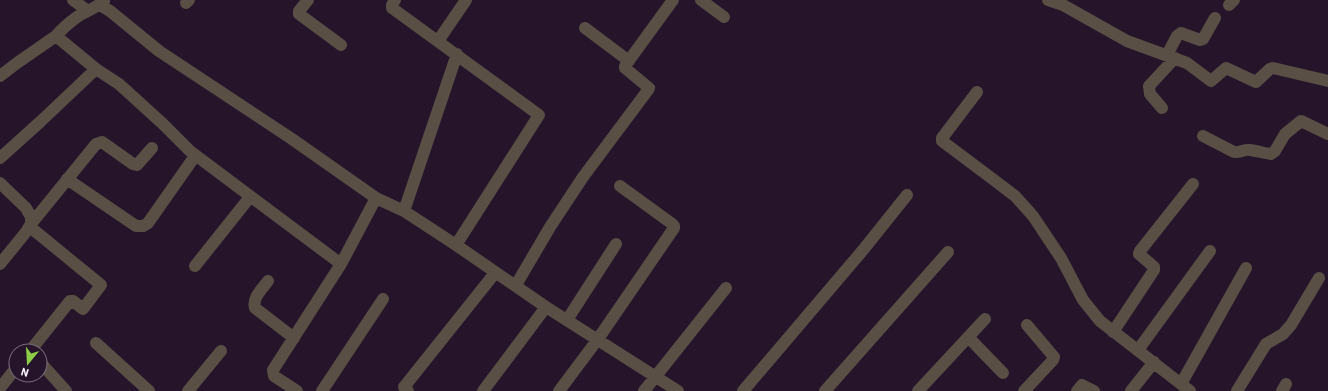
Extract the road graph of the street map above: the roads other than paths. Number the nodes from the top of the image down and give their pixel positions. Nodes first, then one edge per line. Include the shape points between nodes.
1 (73, 0) edge
2 (308, 0) edge
3 (395, 0) edge
4 (466, 0) edge
5 (673, 0) edge
6 (701, 0) edge
7 (1048, 0) edge
8 (102, 3) edge
9 (88, 11) junction
10 (724, 17) dead end
11 (1215, 18) dead end
12 (585, 28) dead end
13 (56, 36) junction
14 (438, 41) junction
15 (341, 45) dead end
16 (456, 54) junction
17 (1171, 56) junction
18 (629, 61) junction
19 (96, 69) junction
20 (0, 76) edge
21 (1328, 81) edge
22 (977, 92) dead end
23 (1162, 108) dead end
24 (1328, 134) edge
25 (1203, 136) dead end
26 (152, 148) dead end
27 (2, 152) edge
28 (195, 156) junction
29 (67, 179) junction
30 (0, 182) edge
31 (1193, 184) dead end
32 (620, 186) dead end
33 (907, 195) dead end
34 (250, 197) junction
35 (376, 198) junction
36 (404, 211) junction
37 (30, 225) junction
38 (616, 244) dead end
39 (456, 245) junction
40 (1210, 251) dead end
41 (948, 252) dead end
42 (0, 264) edge
43 (341, 264) junction
44 (195, 266) dead end
45 (1246, 268) dead end
46 (495, 273) junction
47 (1319, 278) dead end
48 (268, 281) dead end
49 (516, 285) junction
50 (726, 288) dead end
51 (383, 299) dead end
52 (546, 307) junction
53 (985, 319) dead end
54 (567, 320) junction
55 (1027, 325) dead end
56 (1113, 332) junction
57 (968, 337) junction
58 (294, 338) junction
59 (598, 339) junction
60 (36, 343) edge
61 (96, 343) dead end
62 (1138, 350) junction
63 (221, 351) dead end
64 (1154, 362) junction
65 (48, 371) edge
66 (1003, 373) dead end
67 (656, 377) junction
68 (8, 378) edge
69 (1186, 387) edge
70 (0, 388) edge
71 (404, 390) edge
72 (66, 391) edge
73 (149, 391) edge
74 (188, 391) edge
75 (297, 391) edge
76 (322, 391) edge
77 (483, 391) edge
78 (559, 391) edge
79 (644, 391) edge
80 (678, 391) edge
81 (743, 391) edge
82 (825, 391) edge
83 (918, 391) edge
84 (1024, 391) edge
85 (1077, 391) edge
86 (1094, 391) edge
87 (1130, 391) edge
88 (1238, 391) edge

1 - 9 street
2 - 15 street via 299,14
3 - 14 street via 392,8
4 - 14 street
5 - 18 street
6 - 10 street
7 - 17 street via 1063,5 1128,41
8 - 9 street
8 - 35 street via 159,51
9 - 13 street via 77,17
11 - 17 street via 1203,39 1181,33 1177,36
12 - 18 street
13 - 19 street
13 - 20 street
14 - 16 street
16 - 36 street
16 - 39 street via 539,115
17 - 21 street via 1187,63 1211,81 1226,68 1256,82 1273,68
17 - 23 street via 1149,86 1150,94
18 - 49 street via 625,68 647,86 648,90 583,176
19 - 27 street
19 - 28 street via 119,84
22 - 56 street via 942,138 942,142 1015,196 1033,216 1061,258 1083,300 1100,322
24 - 25 street via 1301,121 1285,134 1270,154 1250,150 1234,152
26 - 29 street via 137,165 99,142
28 - 29 street via 148,223 143,226 136,226
28 - 34 street
29 - 37 street
30 - 37 street via 26,208 31,217
31 - 56 street via 1140,251 1139,254 1154,266 1154,270
32 - 59 street via 671,223 674,228
33 - 81 street
34 - 43 street
34 - 44 street
35 - 36 street
35 - 43 street
36 - 39 street
37 - 42 street
37 - 60 street via 101,285 83,309 70,301
38 - 54 street
39 - 46 street
40 - 62 street
41 - 82 street
43 - 58 street
45 - 69 street
46 - 49 street
46 - 71 street
47 - 88 street via 1288,330 1266,344
48 - 58 street via 255,299 255,308
49 - 52 street
50 - 67 street
51 - 76 street
52 - 54 street
52 - 77 street
53 - 57 street
54 - 59 street
55 - 84 street via 1054,357
56 - 62 street
57 - 66 street
57 - 83 street
58 - 75 street via 272,373
59 - 67 street
59 - 78 street
61 - 73 street
62 - 64 street
63 - 74 street
64 - 69 street
64 - 87 street
65 - 72 street
67 - 79 street
67 - 80 street
68 - 70 street
85 - 86 street via 1082,385

